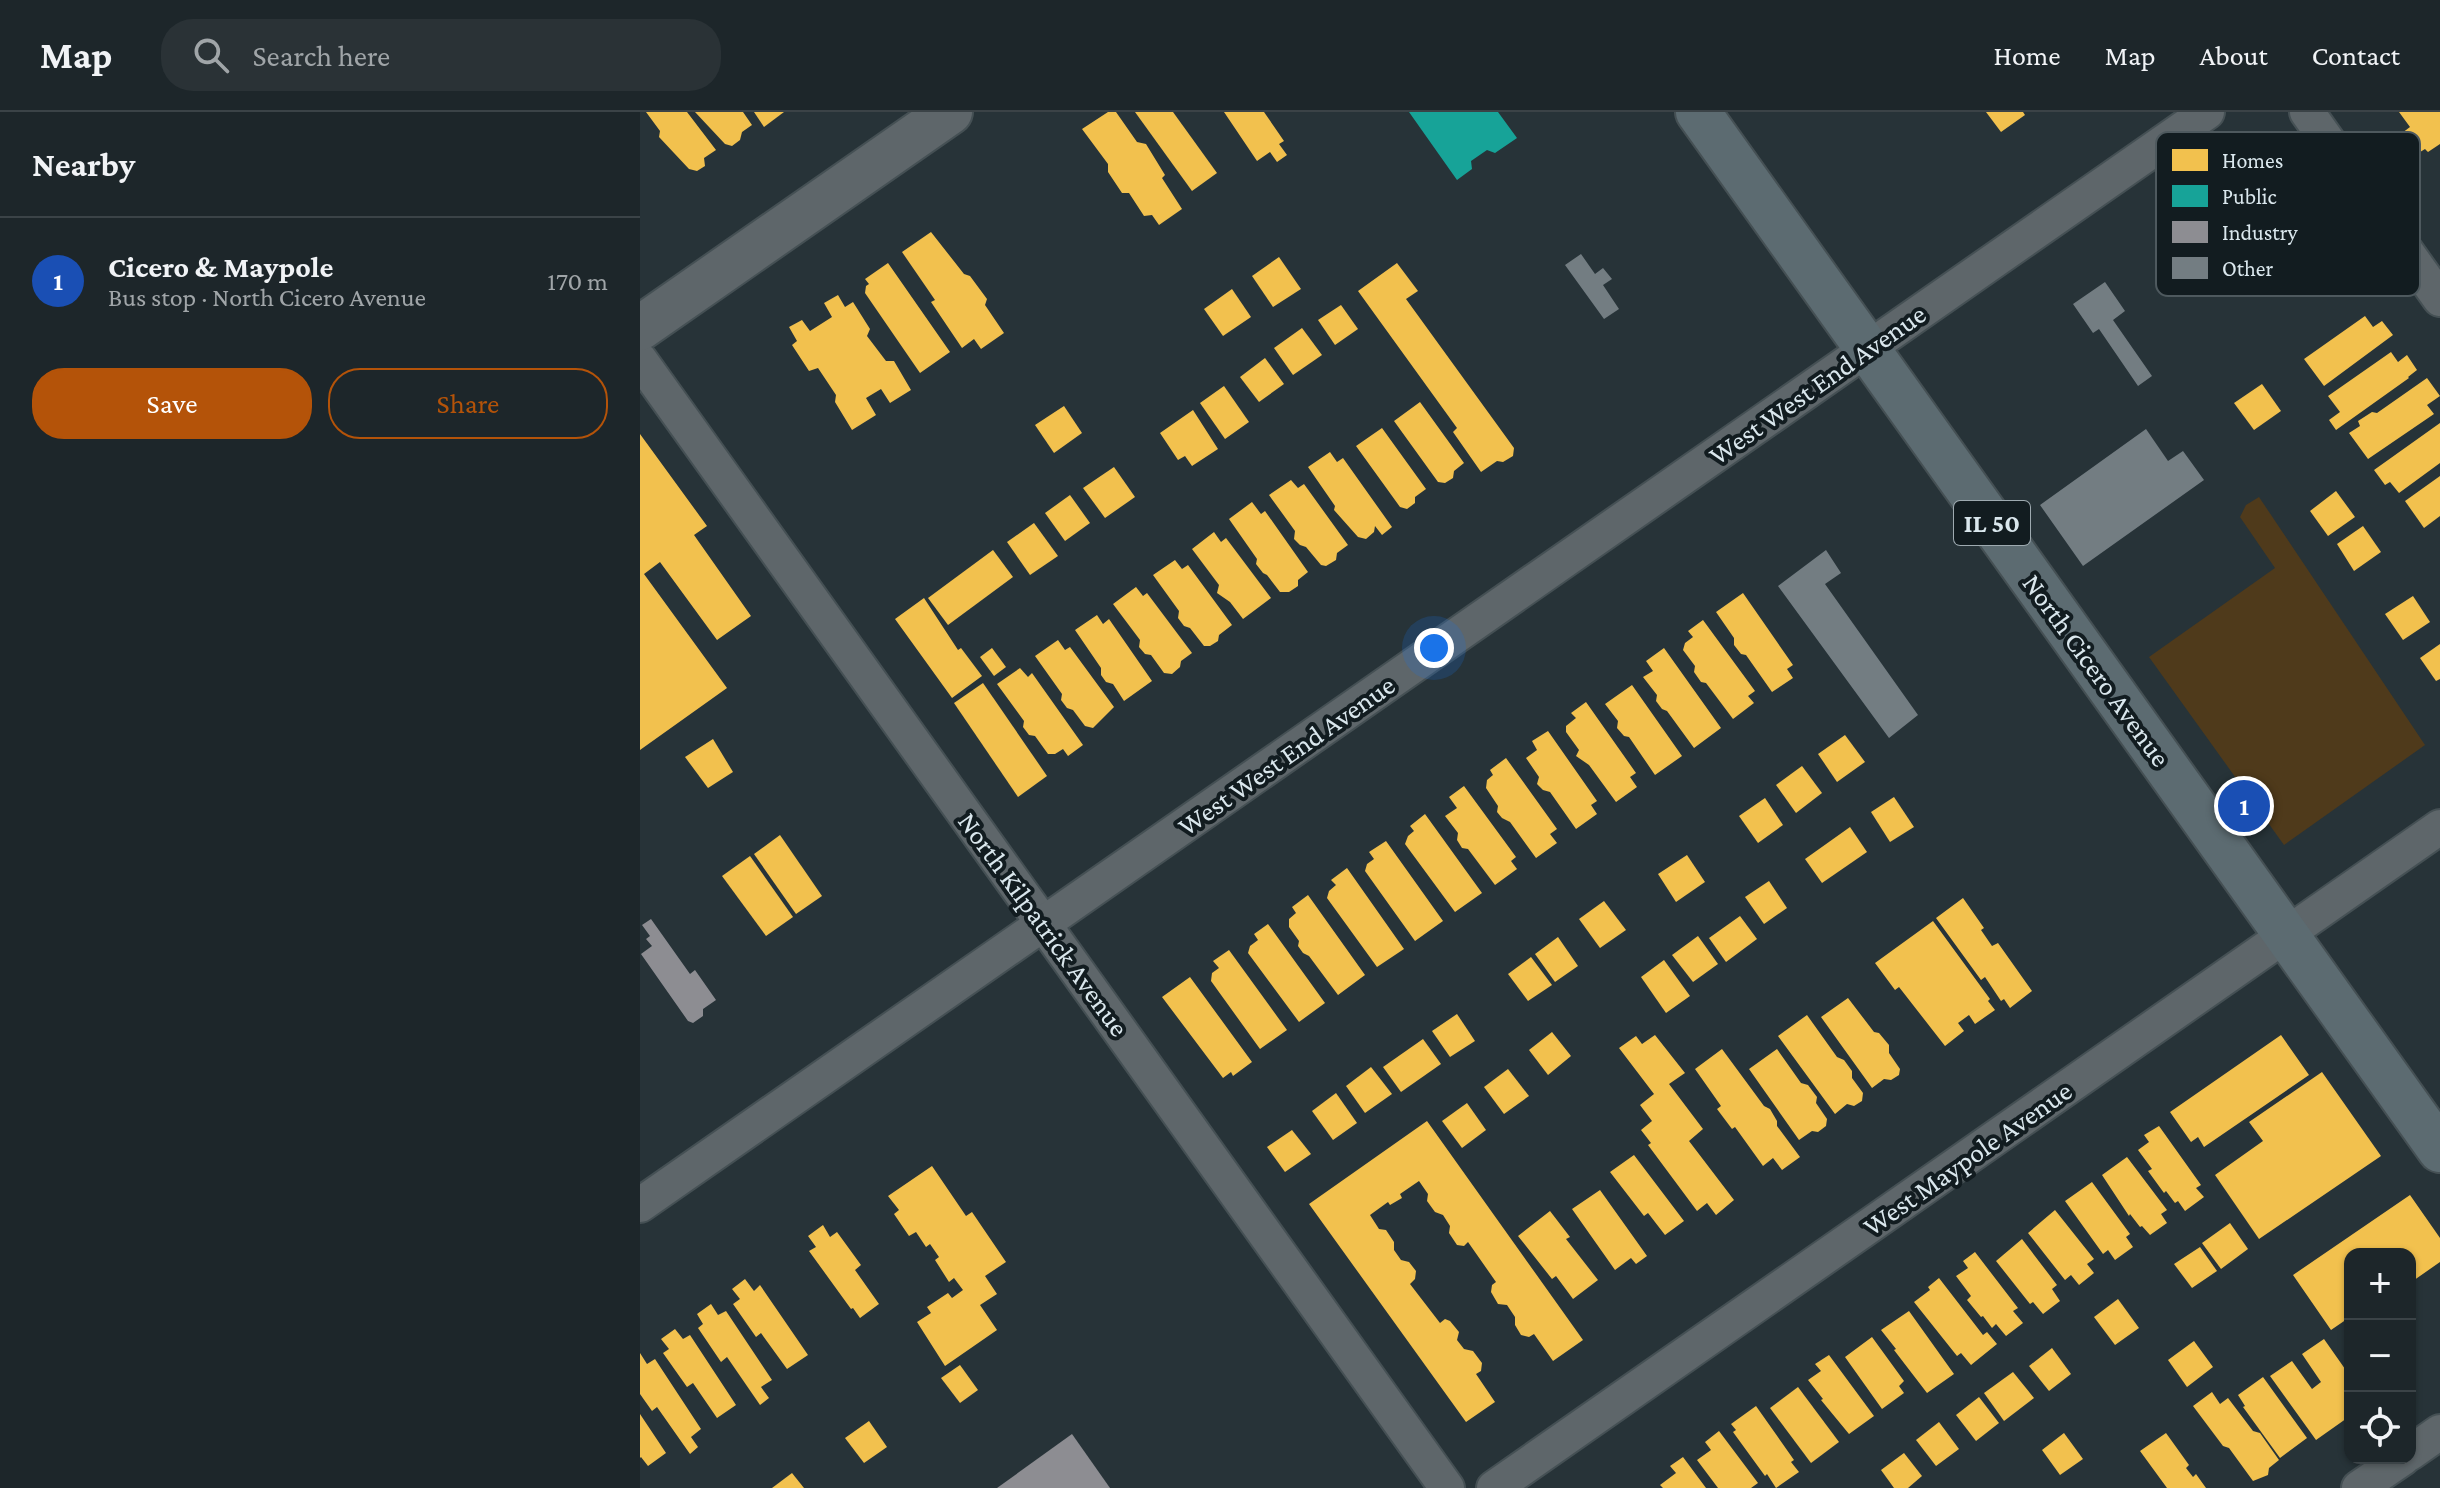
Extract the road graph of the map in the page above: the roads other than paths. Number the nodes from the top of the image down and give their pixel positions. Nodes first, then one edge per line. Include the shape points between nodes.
1 (950, 112) edge
2 (1698, 112) edge
3 (2207, 112) edge
4 (2307, 112) edge
5 (2178, 132) edge
6 (2321, 132) edge
7 (2156, 148) edge
8 (2420, 271) edge
9 (2440, 299) edge
10 (640, 328) edge
11 (1867, 349) junction
12 (640, 360) edge
13 (2440, 827) edge
14 (1043, 924) junction
15 (2286, 935) junction
16 (2440, 1150) edge
17 (640, 1205) edge
18 (2440, 1432) edge
19 (2416, 1449) edge
20 (2394, 1464) edge
21 (1447, 1488) edge
22 (1494, 1488) edge
23 (2359, 1488) edge

1 - 10 street
2 - 11 main road, North Cicero Avenue / IL 50
3 - 5 street, West West End Avenue
4 - 6 street
7 - 11 street, West West End Avenue
8 - 9 street
11 - 14 street, West West End Avenue
11 - 15 main road, North Cicero Avenue / IL 50
12 - 14 street, North Kilpatrick Avenue
13 - 15 street, West Maypole Avenue
14 - 17 street, West West End Avenue
14 - 21 street, North Kilpatrick Avenue
15 - 16 main road, North Cicero Avenue / IL 50
15 - 22 street, West Maypole Avenue
18 - 19 street
20 - 23 street

